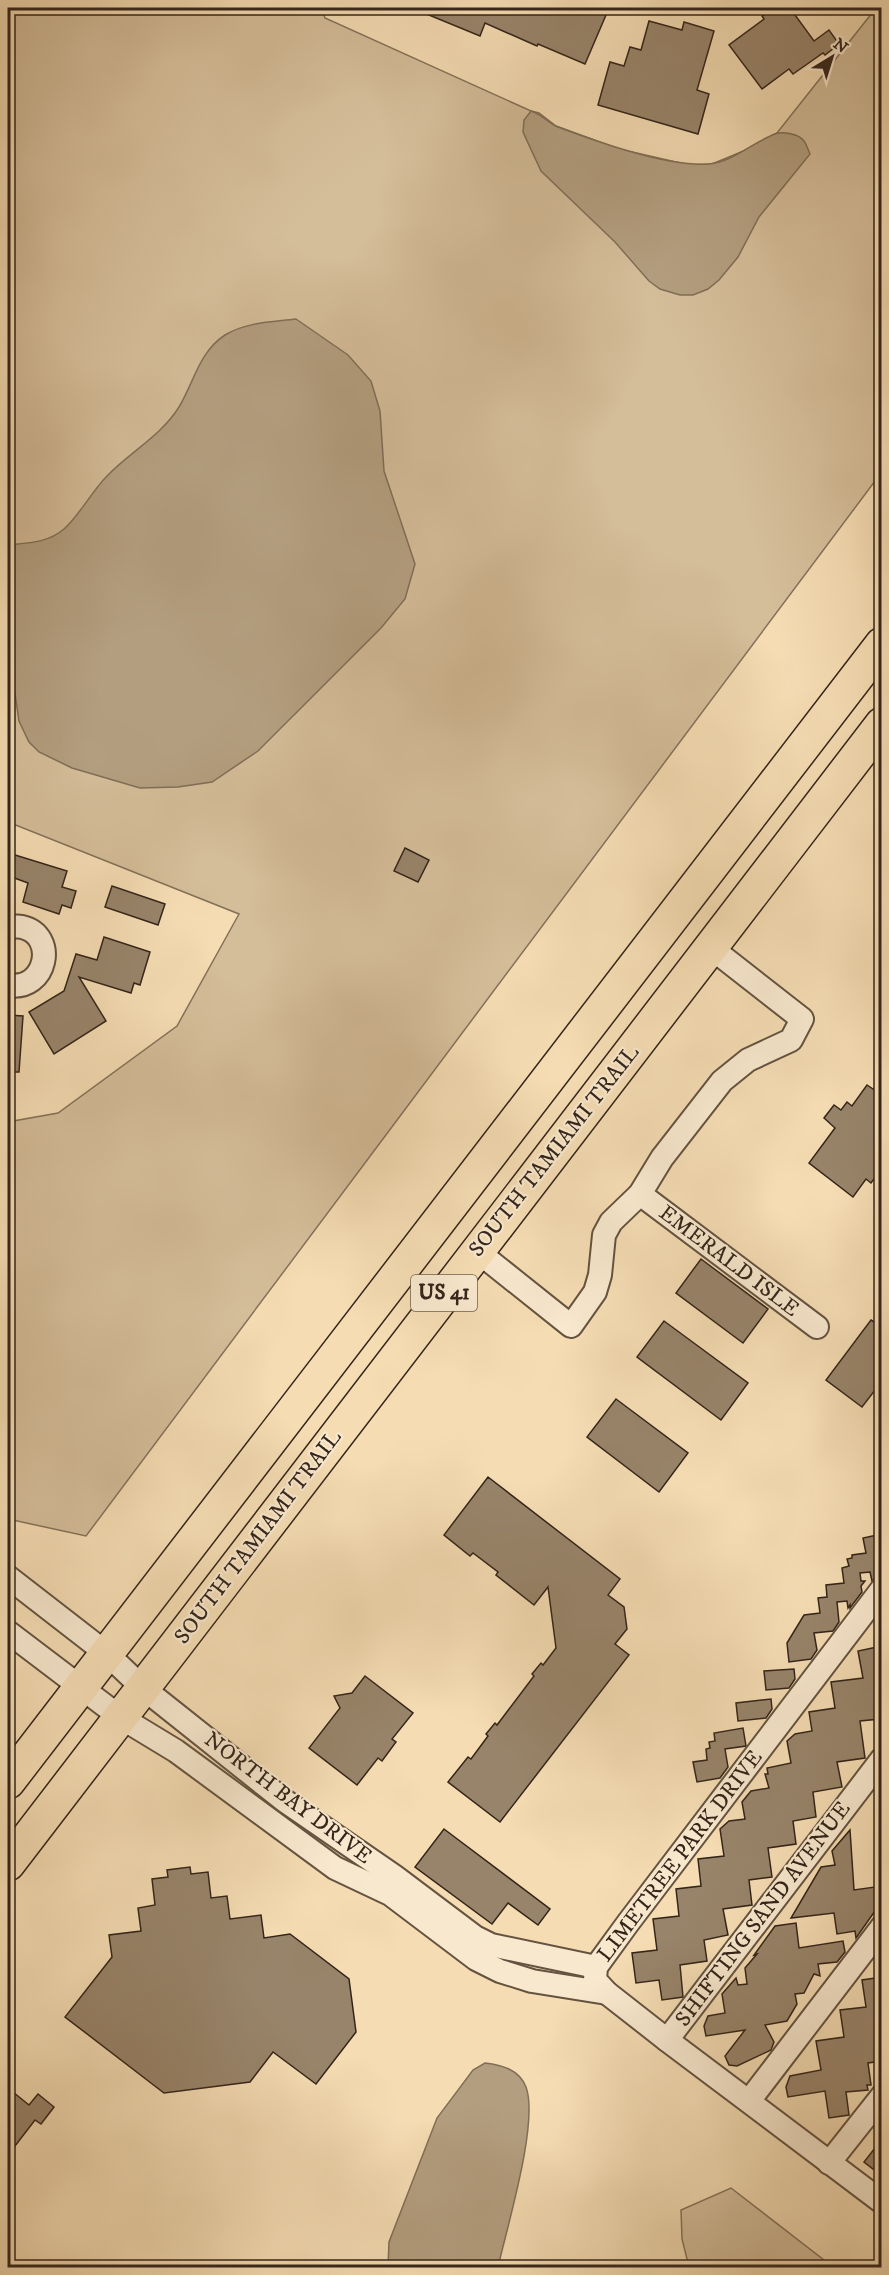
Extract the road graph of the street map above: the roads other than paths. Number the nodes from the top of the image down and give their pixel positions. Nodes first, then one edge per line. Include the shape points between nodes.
1 (882, 644) edge
2 (882, 724) edge
3 (8, 927) edge
4 (710, 947) junction
5 (8, 986) edge
6 (640, 1194) junction
7 (477, 1251) junction
8 (817, 1327) dead end
9 (8, 1577) edge
10 (882, 1589) edge
11 (8, 1632) edge
12 (106, 1653) junction
13 (80, 1687) junction
14 (143, 1688) junction
15 (120, 1717) junction
16 (882, 1759) edge
17 (8, 1782) edge
18 (8, 1864) edge
19 (882, 1927) edge
20 (531, 1953) junction
21 (596, 1967) junction
22 (525, 1979) junction
23 (607, 1993) junction
24 (667, 2040) junction
25 (882, 2096) edge
26 (749, 2101) junction
27 (829, 2163) junction
28 (882, 2202) edge

1 - 12 main road, US 41
2 - 4 main road, SOUTH TAMIAMI TRAIL / US 41
3 - 5 street via 32,931 45,956 35,978 24,985
4 - 6 street, EMERALD ISLE via 802,1019 791,1040 748,1060 722,1081 662,1158
4 - 7 main road, SOUTH TAMIAMI TRAIL / US 41
6 - 7 street, EMERALD ISLE via 611,1222 604,1235 595,1292 571,1326
6 - 8 street, EMERALD ISLE
7 - 14 main road, SOUTH TAMIAMI TRAIL / US 41
9 - 12 street, NORTH BAY DRIVE
10 - 21 street, LIMETREE PARK DRIVE
11 - 13 street, NORTH BAY DRIVE
12 - 13 main road, US 41
12 - 14 street, NORTH BAY DRIVE
13 - 15 street, NORTH BAY DRIVE
13 - 17 main road, US 41
14 - 15 main road, SOUTH TAMIAMI TRAIL / US 41
14 - 20 street, NORTH BAY DRIVE via 285,1801 475,1937 491,1945
15 - 18 main road, SOUTH TAMIAMI TRAIL / US 41
15 - 22 street, NORTH BAY DRIVE via 176,1751 335,1868 390,1894 476,1959
16 - 24 street, SHIFTING SAND AVENUE
19 - 26 street
20 - 21 street, NORTH BAY DRIVE
20 - 22 street
21 - 23 street, LIMETREE PARK DRIVE via 595,1980
22 - 23 street, NORTH BAY DRIVE
23 - 24 street, LIMETREE PARK DRIVE
24 - 26 street, LIMETREE PARK DRIVE
25 - 27 street
26 - 27 street, LIMETREE PARK DRIVE
27 - 28 street, LIMETREE PARK DRIVE

